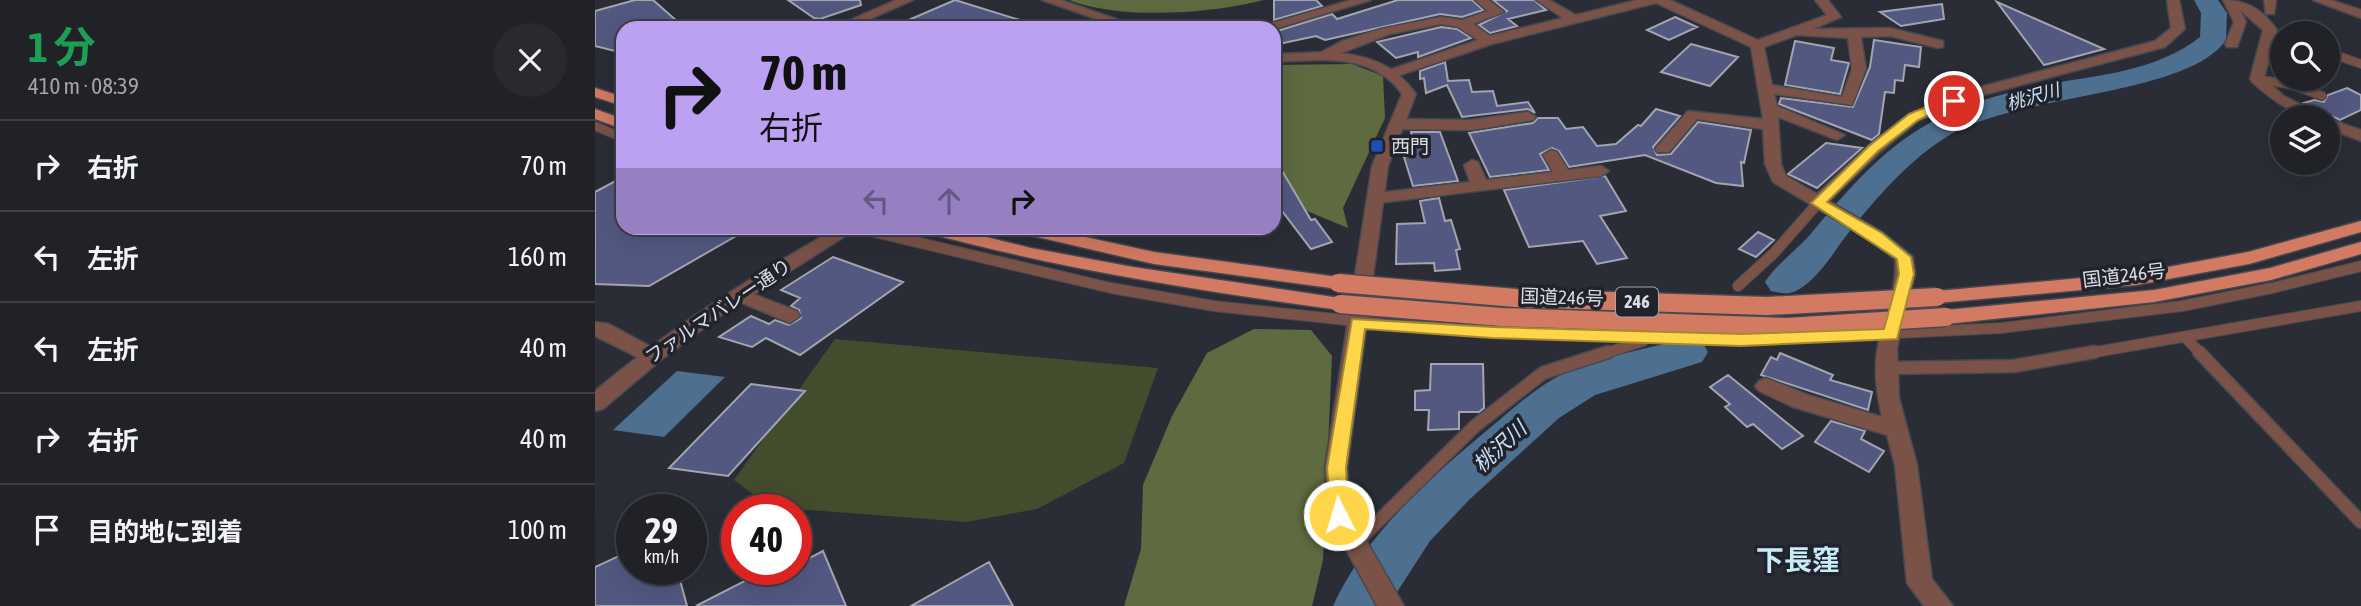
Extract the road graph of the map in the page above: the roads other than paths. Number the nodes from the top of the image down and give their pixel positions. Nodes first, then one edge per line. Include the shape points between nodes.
1 (907, 0) edge
2 (1048, 0) edge
3 (1365, 0) edge
4 (1481, 0) edge
5 (1610, 0) edge
6 (1652, 0) edge
7 (1660, 0) edge
8 (1821, 0) edge
9 (2173, 0) edge
10 (2229, 0) edge
11 (2235, 0) edge
12 (2319, 0) edge
13 (1542, 1) edge
14 (2270, 6) edge
15 (1623, 8) junction
16 (2252, 11) junction
17 (2361, 14) edge
18 (1575, 20) junction
19 (856, 21) edge
20 (1113, 21) edge
21 (1281, 23) edge
22 (1462, 24) junction
23 (2270, 27) edge
24 (1797, 31) junction
25 (1854, 34) junction
26 (1487, 41) junction
27 (1938, 44) dead end
28 (2232, 44) dead end
29 (1757, 45) junction
30 (2270, 47) edge
31 (1321, 56) junction
32 (2340, 57) edge
33 (1281, 58) edge
34 (2361, 64) edge
35 (1391, 74) junction
36 (2257, 79) junction
37 (1767, 88) junction
38 (595, 92) edge
39 (2322, 96) dead end
40 (616, 100) edge
41 (2293, 105) edge
42 (595, 114) edge
43 (1528, 117) dead end
44 (1770, 117) junction
45 (616, 122) edge
46 (1397, 124) junction
47 (595, 126) edge
48 (2340, 127) edge
49 (616, 135) edge
50 (1837, 135) dead end
51 (2361, 136) edge
52 (1663, 149) dead end
53 (1551, 155) dead end
54 (1472, 166) dead end
55 (1601, 171) dead end
56 (1563, 176) junction
57 (1480, 186) junction
58 (1378, 198) junction
59 (1823, 205) junction
60 (2361, 226) edge
61 (836, 235) edge
62 (886, 235) edge
63 (955, 235) edge
64 (1053, 235) edge
65 (2361, 248) edge
66 (2361, 266) edge
67 (1738, 286) dead end
68 (737, 294) junction
69 (2361, 306) edge
70 (790, 316) dead end
71 (1358, 323) junction
72 (595, 329) edge
73 (1891, 335) junction
74 (2186, 338) junction
75 (1643, 341) dead end
76 (650, 355) junction
77 (1888, 368) junction
78 (1766, 386) dead end
79 (595, 403) edge
80 (1897, 430) junction
81 (2361, 522) edge
82 (1358, 549) junction
83 (1391, 606) edge
84 (1940, 606) edge

1 - 19 street
2 - 20 street
3 - 21 street
4 - 22 street via 1498,12
5 - 15 street
6 - 15 street
7 - 29 street
8 - 24 street via 1835,17
9 - 59 street via 2178,29 2160,44 1973,93 1914,117 1874,149
10 - 28 street via 2240,22
11 - 16 street
12 - 17 street
13 - 18 street
14 - 16 lane
15 - 18 street
16 - 23 street
18 - 26 street
22 - 26 street
22 - 31 street via 1424,21 1336,46
24 - 25 street
24 - 29 street
25 - 27 street via 1890,32
25 - 37 street via 1859,69 1847,102
26 - 35 street
29 - 37 street
30 - 36 street
31 - 33 street
31 - 35 street via 1357,58
32 - 34 lane
35 - 46 street via 1409,94
36 - 39 lane
36 - 41 street
37 - 44 street
38 - 40 highway
42 - 45 highway
43 - 46 street via 1471,125
44 - 50 street
44 - 52 street via 1693,114
44 - 59 street via 1773,164 1779,179
46 - 58 street via 1383,154
47 - 49 lane
48 - 51 street
53 - 56 street
54 - 57 street
55 - 56 street
56 - 57 street
57 - 58 street
58 - 71 street
59 - 67 lane
59 - 73 street via 1904,257 1906,274
60 - 64 highway, 国道246号 / 246, bridge via 2249,258 2137,279 1767,306 1516,298 1338,282 1154,258
61 - 68 street, ファルマバレー通り
62 - 71 lane via 1152,296
63 - 65 highway, 国道246号 / 246, bridge via 1137,276 1340,304 1501,317 1787,327 2154,296 2271,274
66 - 73 lane via 2128,316
68 - 70 street
68 - 76 street, ファルマバレー通り
69 - 74 lane
71 - 73 lane via 1492,333 1741,340
71 - 82 street via 1336,468 1339,515
72 - 76 street
73 - 77 street
74 - 77 lane via 2014,366
74 - 81 lane
75 - 82 lane via 1543,373 1475,426
76 - 79 street, ファルマバレー通り
77 - 80 street via 1888,398
78 - 80 street
80 - 84 street via 1906,465 1920,583
82 - 83 street

